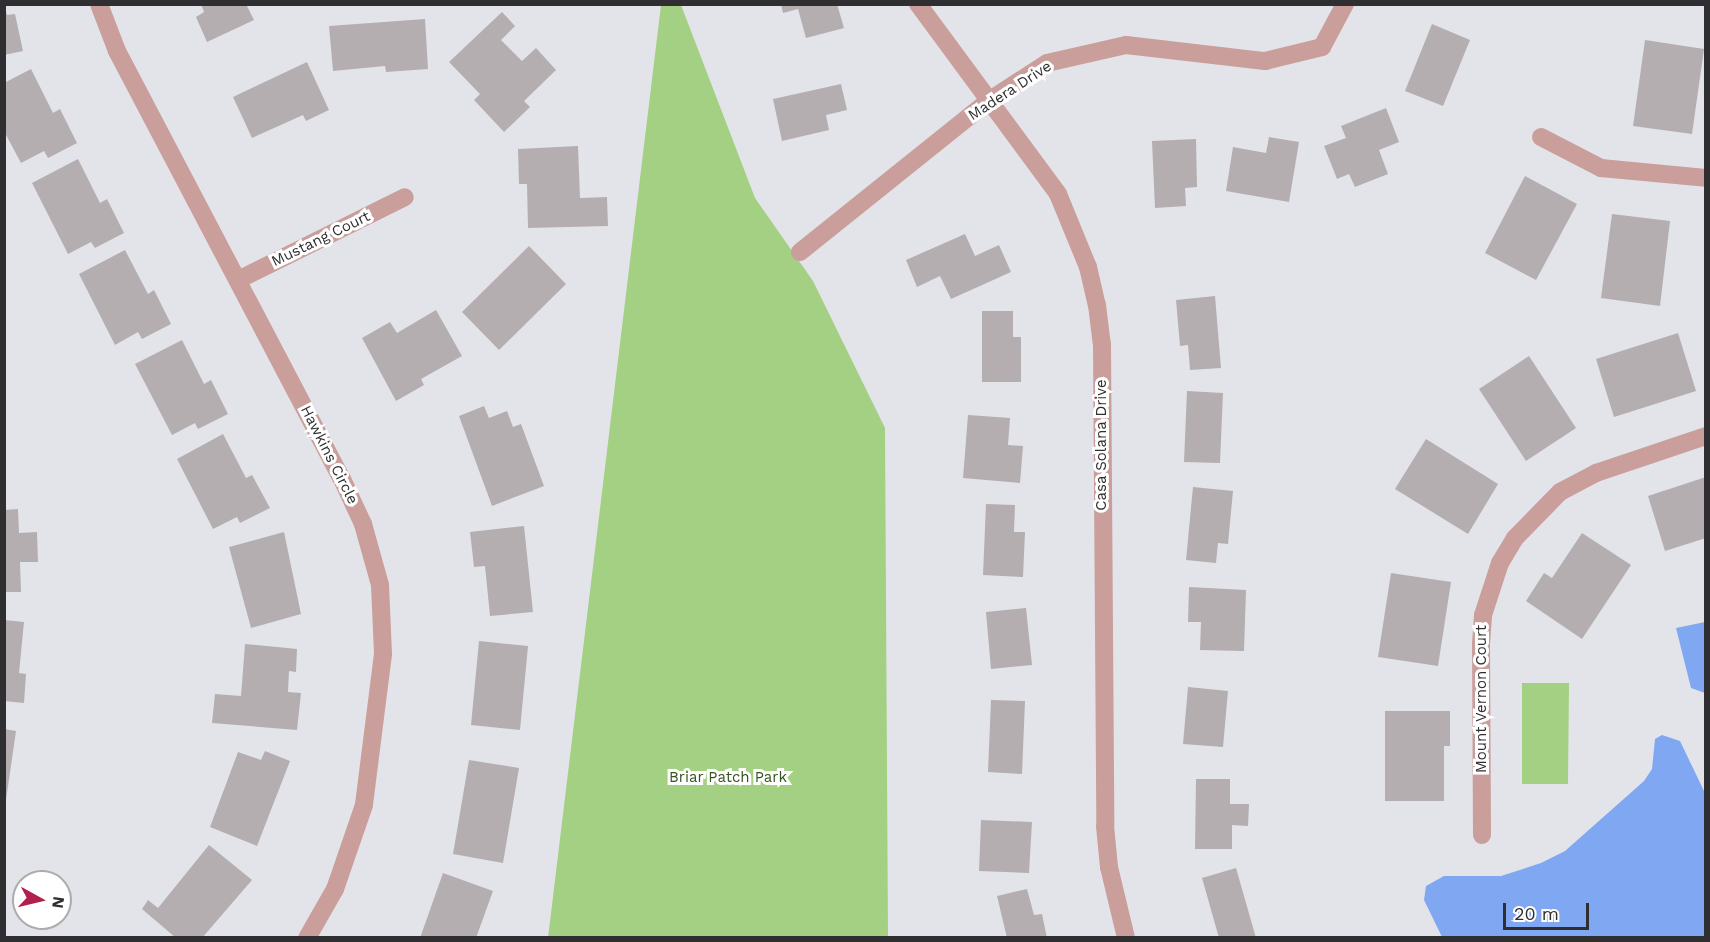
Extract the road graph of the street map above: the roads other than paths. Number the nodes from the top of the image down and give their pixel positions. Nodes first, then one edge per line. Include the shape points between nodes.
1 (99, 4) edge
2 (918, 4) edge
3 (1345, 4) edge
4 (990, 100) junction
5 (1541, 137) dead end
6 (1706, 178) edge
7 (405, 197) dead end
8 (800, 252) dead end
9 (237, 280) junction
10 (1706, 436) edge
11 (1482, 835) dead end
12 (307, 938) edge
13 (1126, 938) edge

1 - 9 street, Hawkins Circle via 117,51
2 - 4 street, Casa Solana Drive
3 - 4 street, Madera Drive via 1322,47 1265,61 1126,45 1047,63
4 - 8 street, Madera Drive
4 - 13 street, Casa Solana Drive via 1058,194 1088,267 1097,305 1102,344 1105,826
5 - 6 street via 1601,168
7 - 9 street, Mustang Court
9 - 12 street, Hawkins Circle via 342,478 363,525 380,585 383,654 364,805 335,889
10 - 11 street, Mount Vernon Court via 1596,473 1560,492 1529,522 1500,563 1481,634

